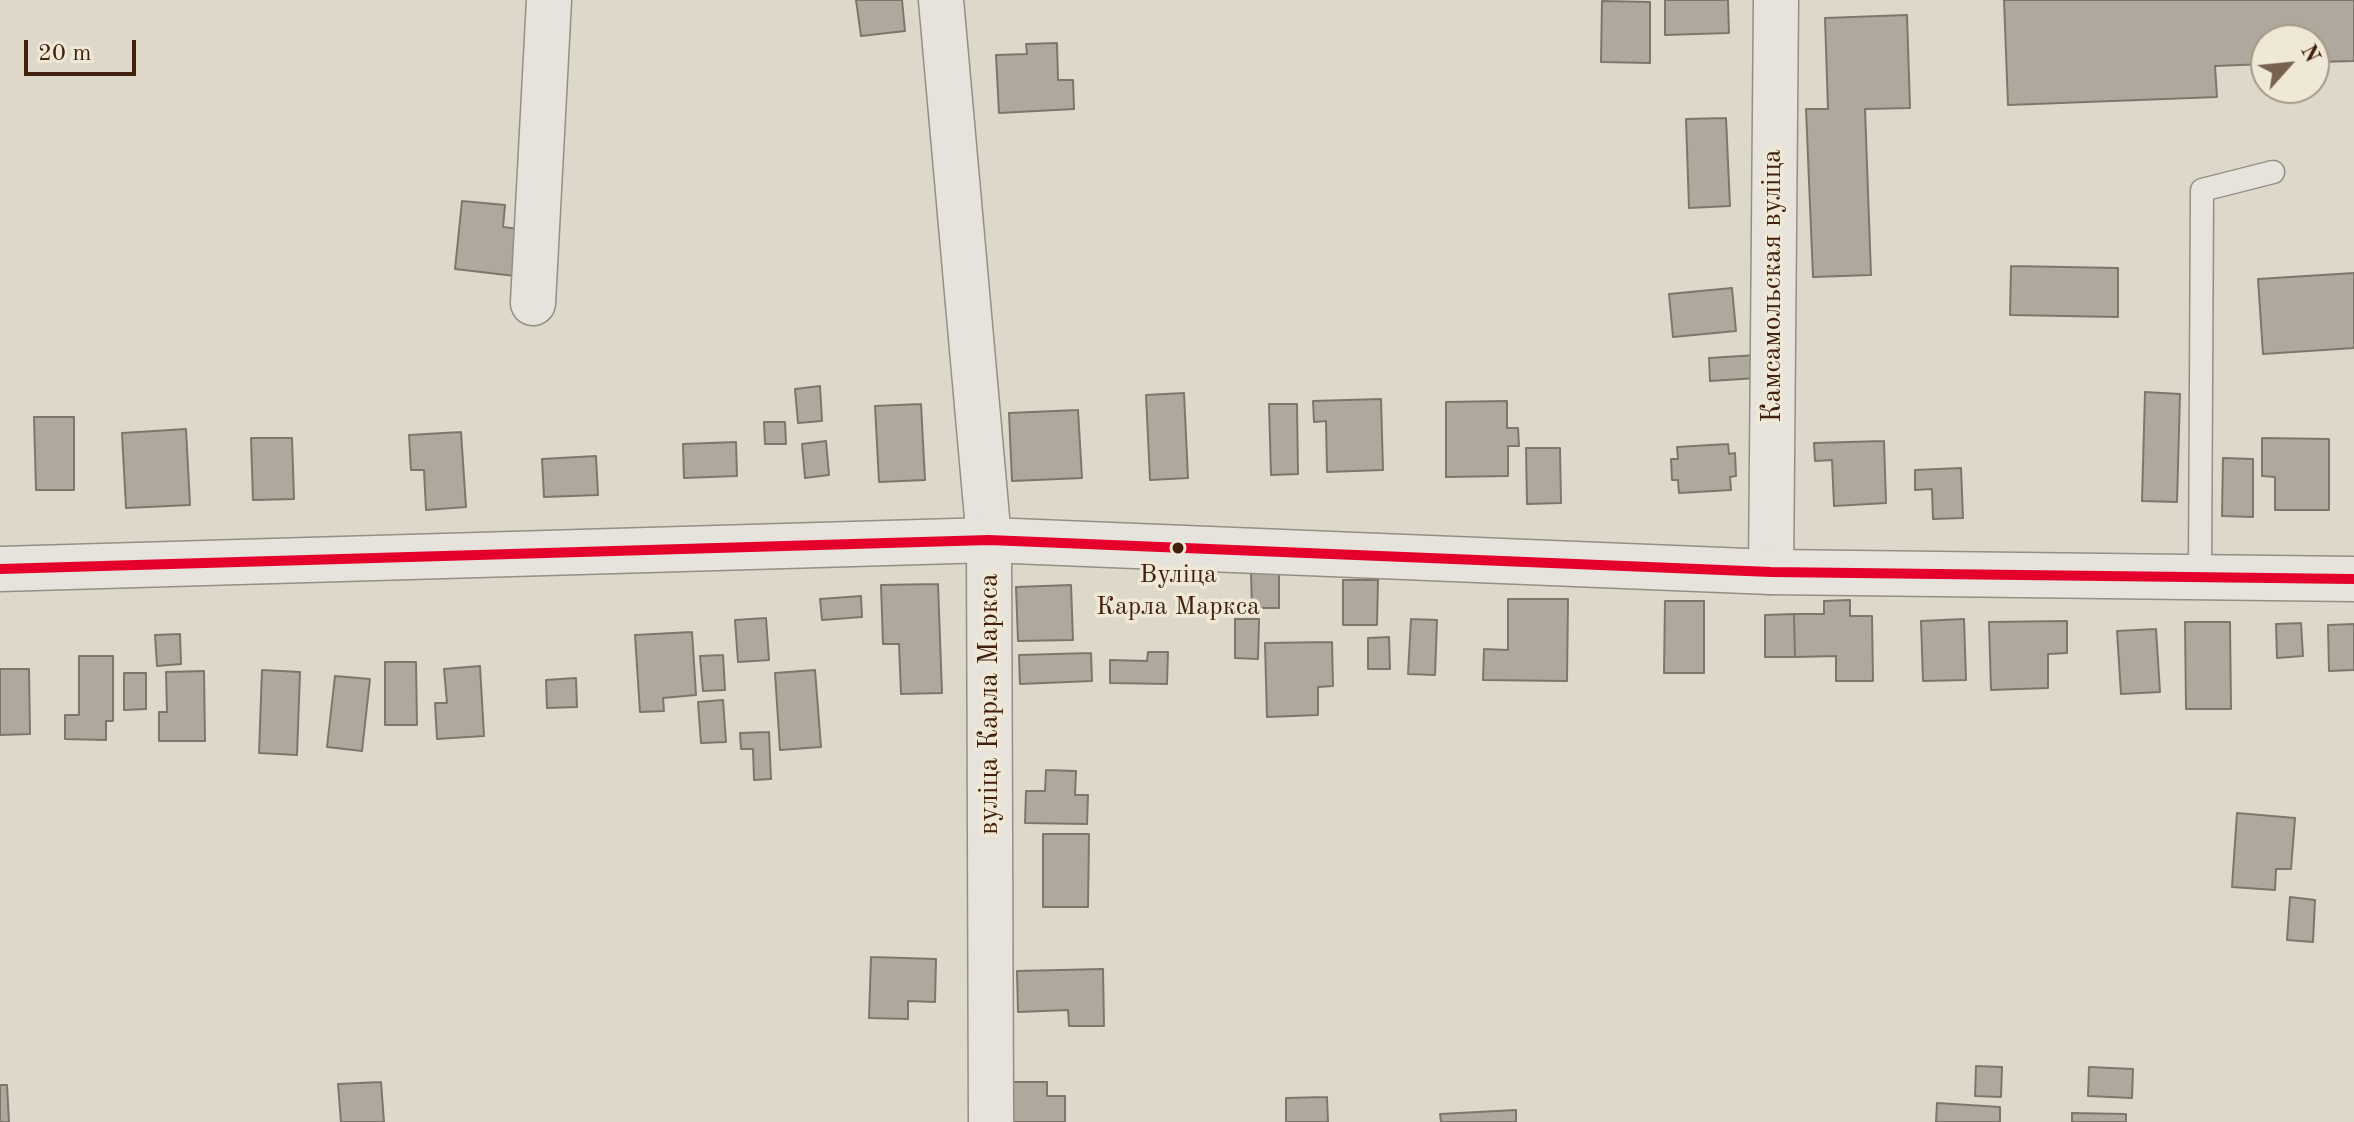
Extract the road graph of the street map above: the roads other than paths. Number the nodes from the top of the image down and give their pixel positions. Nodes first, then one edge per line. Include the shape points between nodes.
1 (549, 0) edge
2 (941, 0) edge
3 (1776, 0) edge
4 (2273, 172) dead end
5 (533, 303) dead end
6 (989, 540) junction
7 (0, 569) edge
8 (1771, 572) junction
9 (2200, 574) junction
10 (2354, 579) edge
11 (991, 1122) edge

1 - 5 street
2 - 6 street, вуліца Карла Маркса
3 - 8 street, Камсамольская вуліца
4 - 9 lane via 2202,190
6 - 7 street
6 - 8 street
6 - 11 street, вуліца Карла Маркса
8 - 9 street
9 - 10 street

